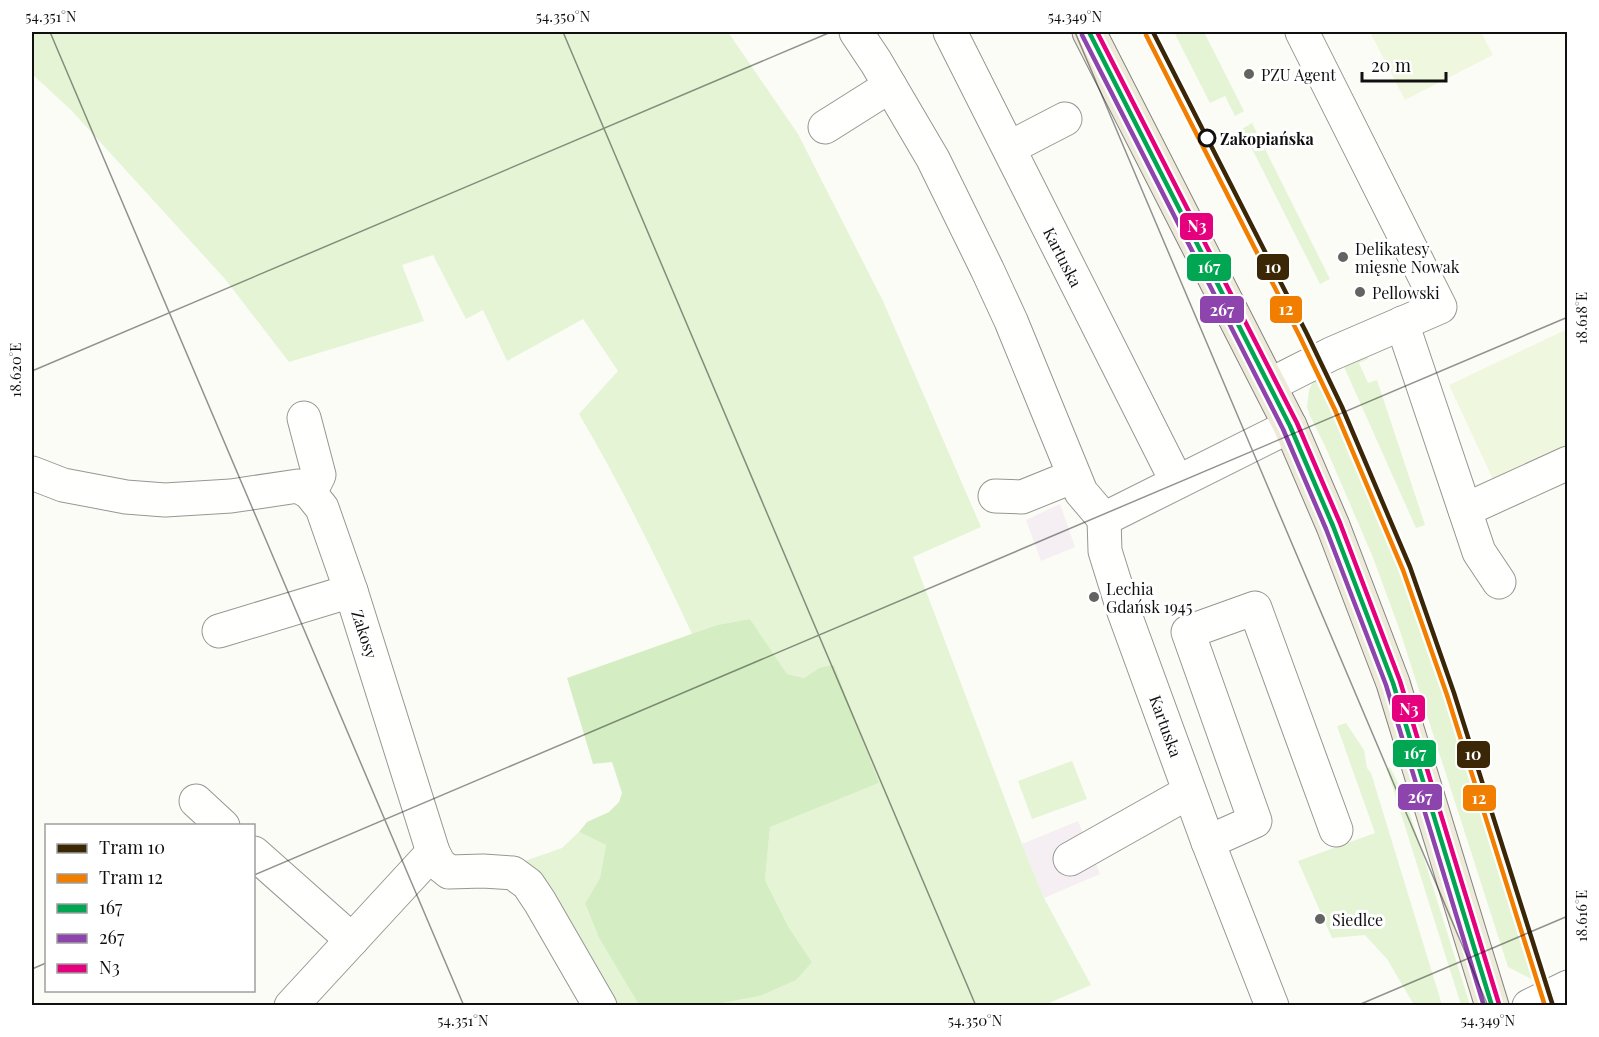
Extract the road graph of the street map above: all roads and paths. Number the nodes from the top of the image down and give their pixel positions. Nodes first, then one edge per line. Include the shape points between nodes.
1 (856, 32) edge
2 (950, 32) edge
3 (1089, 32) edge
4 (1302, 32) edge
5 (890, 86) junction
6 (1065, 119) dead end
7 (825, 127) dead end
8 (1009, 148) junction
9 (1402, 323) junction
10 (1270, 385) junction
11 (304, 418) dead end
12 (1290, 426) junction
13 (1568, 463) edge
14 (32, 473) edge
15 (1074, 476) junction
16 (1177, 482) junction
17 (310, 493) junction
18 (995, 496) dead end
19 (1465, 510) junction
20 (1104, 519) junction
21 (1499, 582) dead end
22 (351, 591) junction
23 (219, 631) dead end
24 (1190, 792) junction
25 (196, 801) dead end
26 (222, 824) edge
27 (1336, 830) dead end
28 (1208, 842) junction
29 (433, 852) junction
30 (255, 854) edge
31 (1070, 860) dead end
32 (352, 940) junction
33 (1568, 987) edge
34 (291, 1005) edge
35 (600, 1005) edge
36 (1272, 1005) edge
37 (1492, 1005) edge
38 (1529, 1005) edge

1 - 5 street
2 - 8 street, Kartuska
3 - 10 main road
4 - 9 street via 1440,307
5 - 7 street
5 - 15 street via 933,159 987,268
6 - 8 street
8 - 16 street, Kartuska
9 - 10 street
9 - 19 street
10 - 12 main road
11 - 17 street via 319,474
12 - 16 street
12 - 37 main road via 1393,683
13 - 19 street
14 - 17 street via 63,485 165,500 298,486
15 - 18 street via 1022,497
15 - 20 street via 1081,492
16 - 20 street
17 - 22 street, Zakosy via 322,508
19 - 21 street via 1479,552
20 - 24 street, Kartuska via 1105,551 1124,612
22 - 23 street
22 - 29 street, Zakosy
24 - 28 street, Kartuska
24 - 31 street
25 - 26 street
27 - 28 street via 1255,608 1188,632 1255,821
28 - 36 street, Kartuska
29 - 32 street
29 - 35 street via 449,872 513,873 528,884
30 - 32 street
32 - 34 street
33 - 38 street

